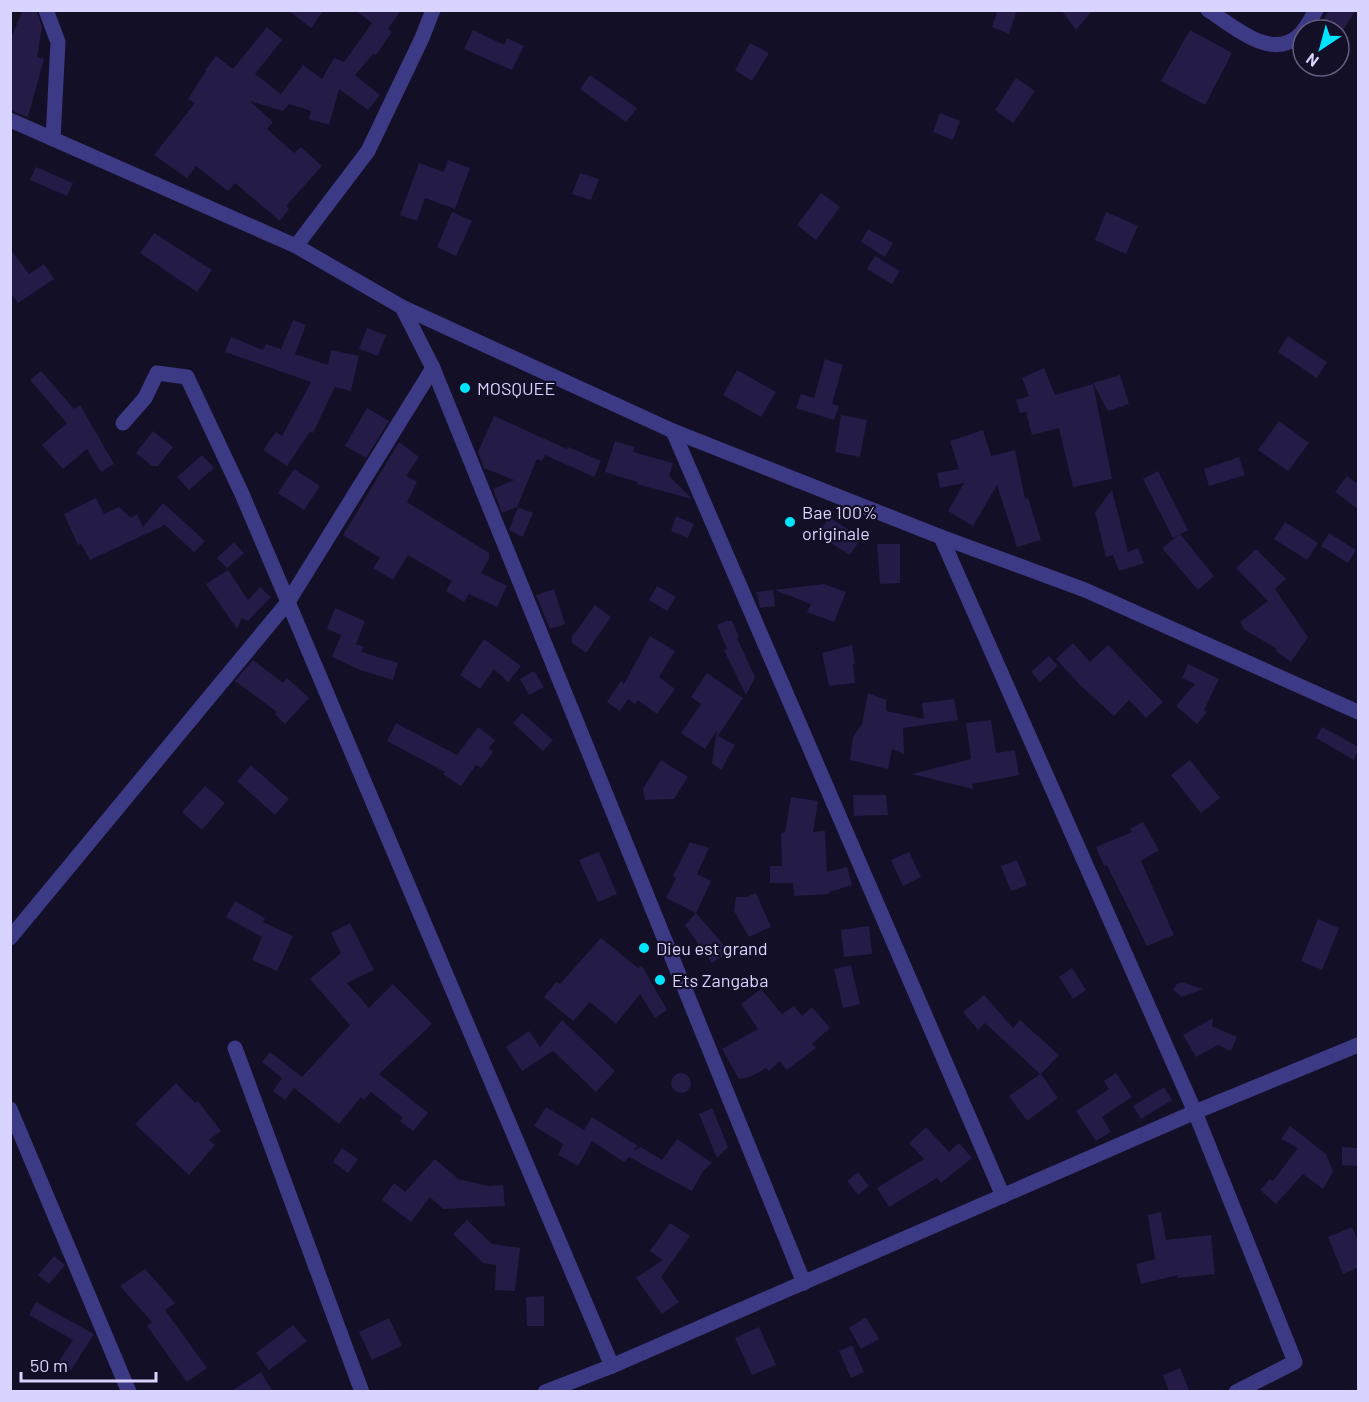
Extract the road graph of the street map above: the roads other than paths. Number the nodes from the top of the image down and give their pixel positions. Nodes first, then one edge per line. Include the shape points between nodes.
1 (46, 10) edge
2 (433, 10) edge
3 (1208, 10) edge
4 (1316, 10) edge
5 (10, 120) edge
6 (53, 139) junction
7 (296, 246) junction
8 (402, 307) junction
9 (433, 368) junction
10 (123, 423) dead end
11 (673, 431) junction
12 (941, 537) junction
13 (288, 602) junction
14 (1359, 712) edge
15 (10, 938) edge
16 (1359, 1045) edge
17 (235, 1048) dead end
18 (10, 1109) edge
19 (1195, 1112) junction
20 (1004, 1196) junction
21 (804, 1282) junction
22 (612, 1366) junction
23 (129, 1392) edge
24 (362, 1392) edge
25 (545, 1392) edge
26 (1236, 1392) edge

1 - 6 street via 58,42
2 - 7 street via 368,151
3 - 4 street via 1263,43 1284,44 1298,37
5 - 6 street
6 - 7 street
7 - 8 street
8 - 9 street
8 - 11 street
9 - 13 street
9 - 21 street
10 - 13 street via 146,398 157,373 187,377
11 - 12 street
11 - 20 street
12 - 14 street via 1085,590
12 - 19 street
13 - 15 street
13 - 22 street
16 - 19 street
17 - 24 street
18 - 23 street
19 - 20 street
19 - 26 street via 1295,1362
20 - 21 street
21 - 22 street
22 - 25 street

